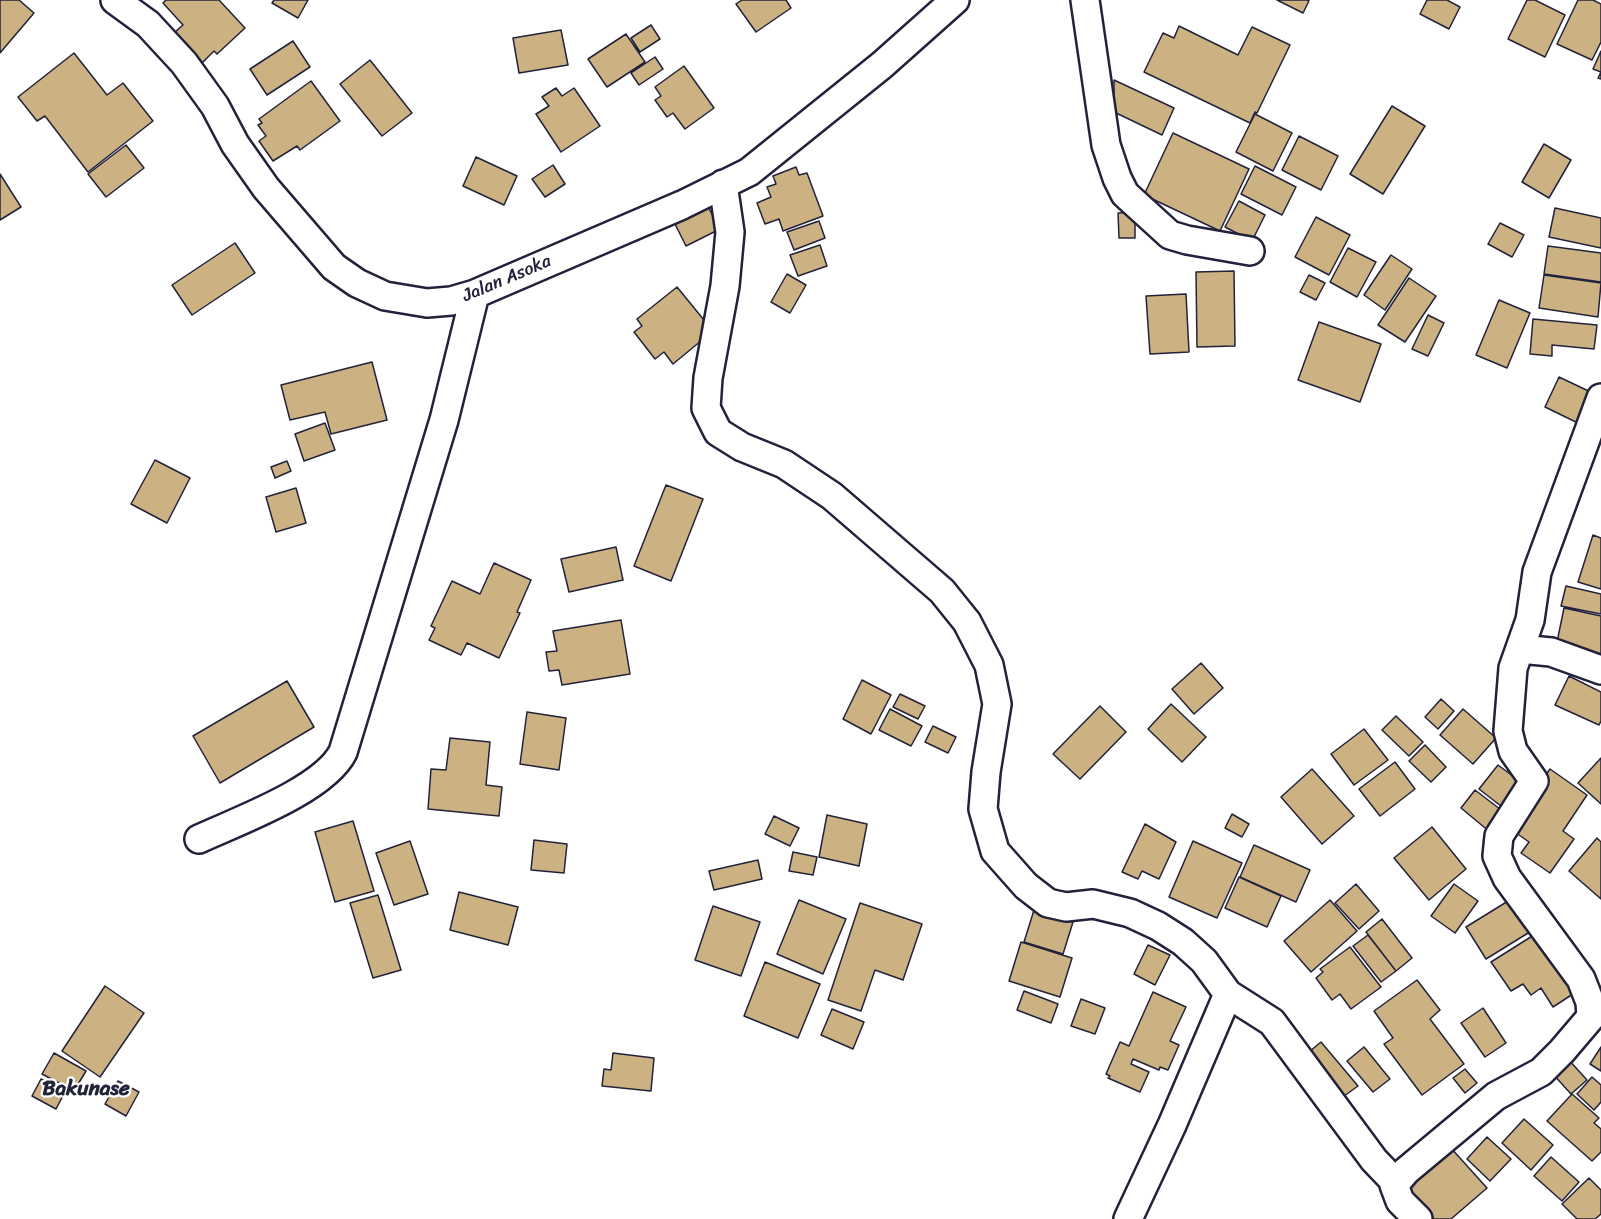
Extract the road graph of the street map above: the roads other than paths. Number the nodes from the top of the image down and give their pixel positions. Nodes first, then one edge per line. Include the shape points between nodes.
1 (115, 0) edge
2 (955, 0) edge
3 (1085, 0) edge
4 (723, 184) junction
5 (1250, 251) dead end
6 (475, 294) junction
7 (1601, 398) edge
8 (1520, 649) junction
9 (1601, 670) edge
10 (199, 839) dead end
11 (1228, 994) junction
12 (1396, 1183) junction
13 (1128, 1219) edge
14 (1418, 1219) edge

1 - 6 street, Jalan Asoka via 148,24 184,63 266,188 334,267 385,296 427,303
2 - 4 street, Jalan Asoka via 882,65 748,172
3 - 5 street via 1106,145 1125,194 1170,235
4 - 6 street, Jalan Asoka
4 - 11 street via 730,232 706,408 718,432 742,447 784,464 832,496 942,591 967,622 989,665 997,704 983,809 995,851 1026,886 1048,903 1066,908 1093,904 1130,913 1158,926 1204,961
6 - 10 street via 444,420 338,763 293,796
7 - 8 street via 1537,572 1530,620
8 - 9 street via 1551,652
8 - 12 street via 1511,682 1508,731 1513,751 1534,781 1499,836 1497,856 1507,878 1581,979 1591,1017 1541,1072 1496,1096
11 - 12 street via 1272,1022 1374,1160
11 - 13 street
12 - 14 street via 1400,1201

